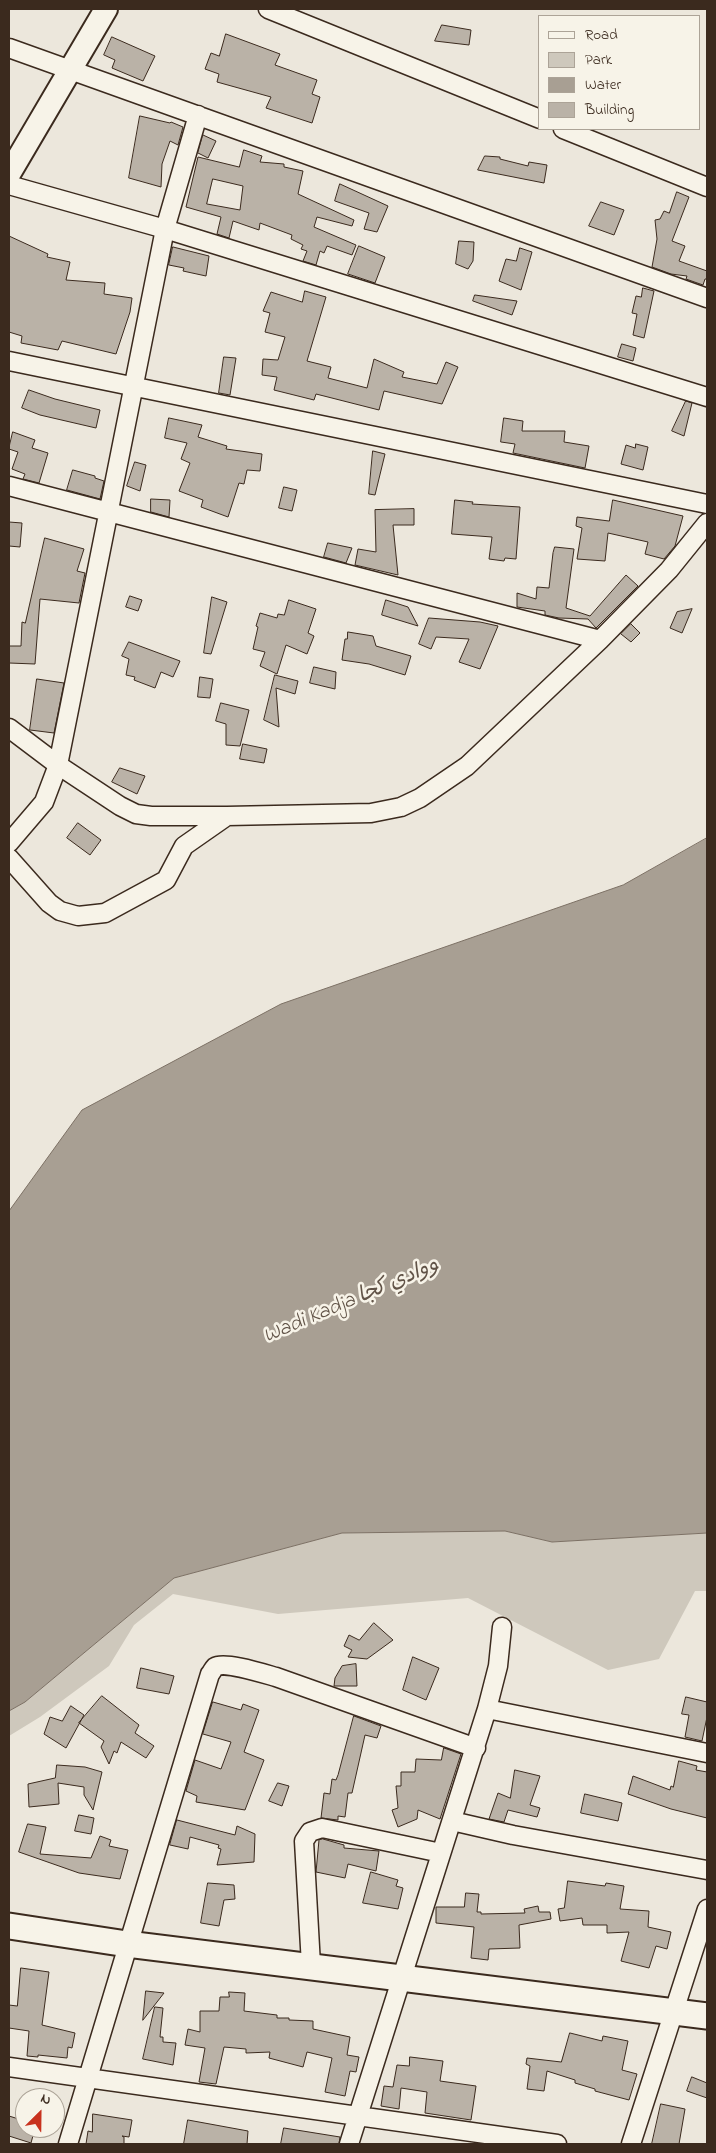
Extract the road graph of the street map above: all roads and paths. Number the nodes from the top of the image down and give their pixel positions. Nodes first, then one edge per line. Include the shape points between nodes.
1 (106, 9) edge
2 (268, 9) edge
3 (9, 48) edge
4 (72, 70) junction
5 (198, 115) junction
6 (538, 118) edge
7 (566, 130) edge
8 (9, 174) edge
9 (9, 185) edge
10 (707, 187) edge
11 (165, 229) junction
12 (707, 298) edge
13 (9, 361) edge
14 (135, 388) junction
15 (707, 397) edge
16 (9, 486) edge
17 (707, 504) edge
18 (110, 513) junction
19 (707, 523) edge
20 (600, 640) junction
21 (9, 728) edge
22 (58, 764) junction
23 (227, 816) junction
24 (9, 843) edge
25 (9, 858) edge
26 (502, 1627) dead end
27 (488, 1709) junction
28 (476, 1748) junction
29 (707, 1754) edge
30 (452, 1821) junction
31 (441, 1853) junction
32 (707, 1870) edge
33 (707, 1909) edge
34 (9, 1926) edge
35 (127, 1944) junction
36 (311, 1965) junction
37 (401, 1977) junction
38 (675, 2012) junction
39 (707, 2016) edge
40 (9, 2067) edge
41 (88, 2079) junction
42 (357, 2116) junction
43 (68, 2144) edge
44 (349, 2144) edge
45 (557, 2144) edge
46 (631, 2144) edge

1 - 4 street
2 - 6 street
3 - 4 street
4 - 5 street
4 - 8 street
5 - 11 street
5 - 12 street
7 - 10 street
9 - 11 street
11 - 14 street
11 - 15 street
13 - 14 street
14 - 17 street
14 - 18 street
16 - 18 street
18 - 20 street
18 - 22 street
19 - 20 street via 669,570
20 - 23 street via 467,766 420,798 371,813
21 - 22 street
22 - 23 street via 136,814
22 - 24 street via 44,802
23 - 25 street via 184,846 166,880 105,913 78,916 60,911 48,903
26 - 27 street via 498,1666
27 - 28 street
27 - 29 street
28 - 30 street
28 - 35 street via 276,1677 244,1669 215,1667 210,1674
30 - 31 street
30 - 32 street
31 - 36 street via 322,1828 310,1832 304,1841
31 - 37 street
33 - 38 street
34 - 35 main road
35 - 36 main road
35 - 41 street
36 - 37 main road
37 - 38 main road
37 - 42 street
38 - 39 main road
38 - 46 street
40 - 41 street
41 - 42 street
41 - 43 street
42 - 44 street
42 - 45 street

